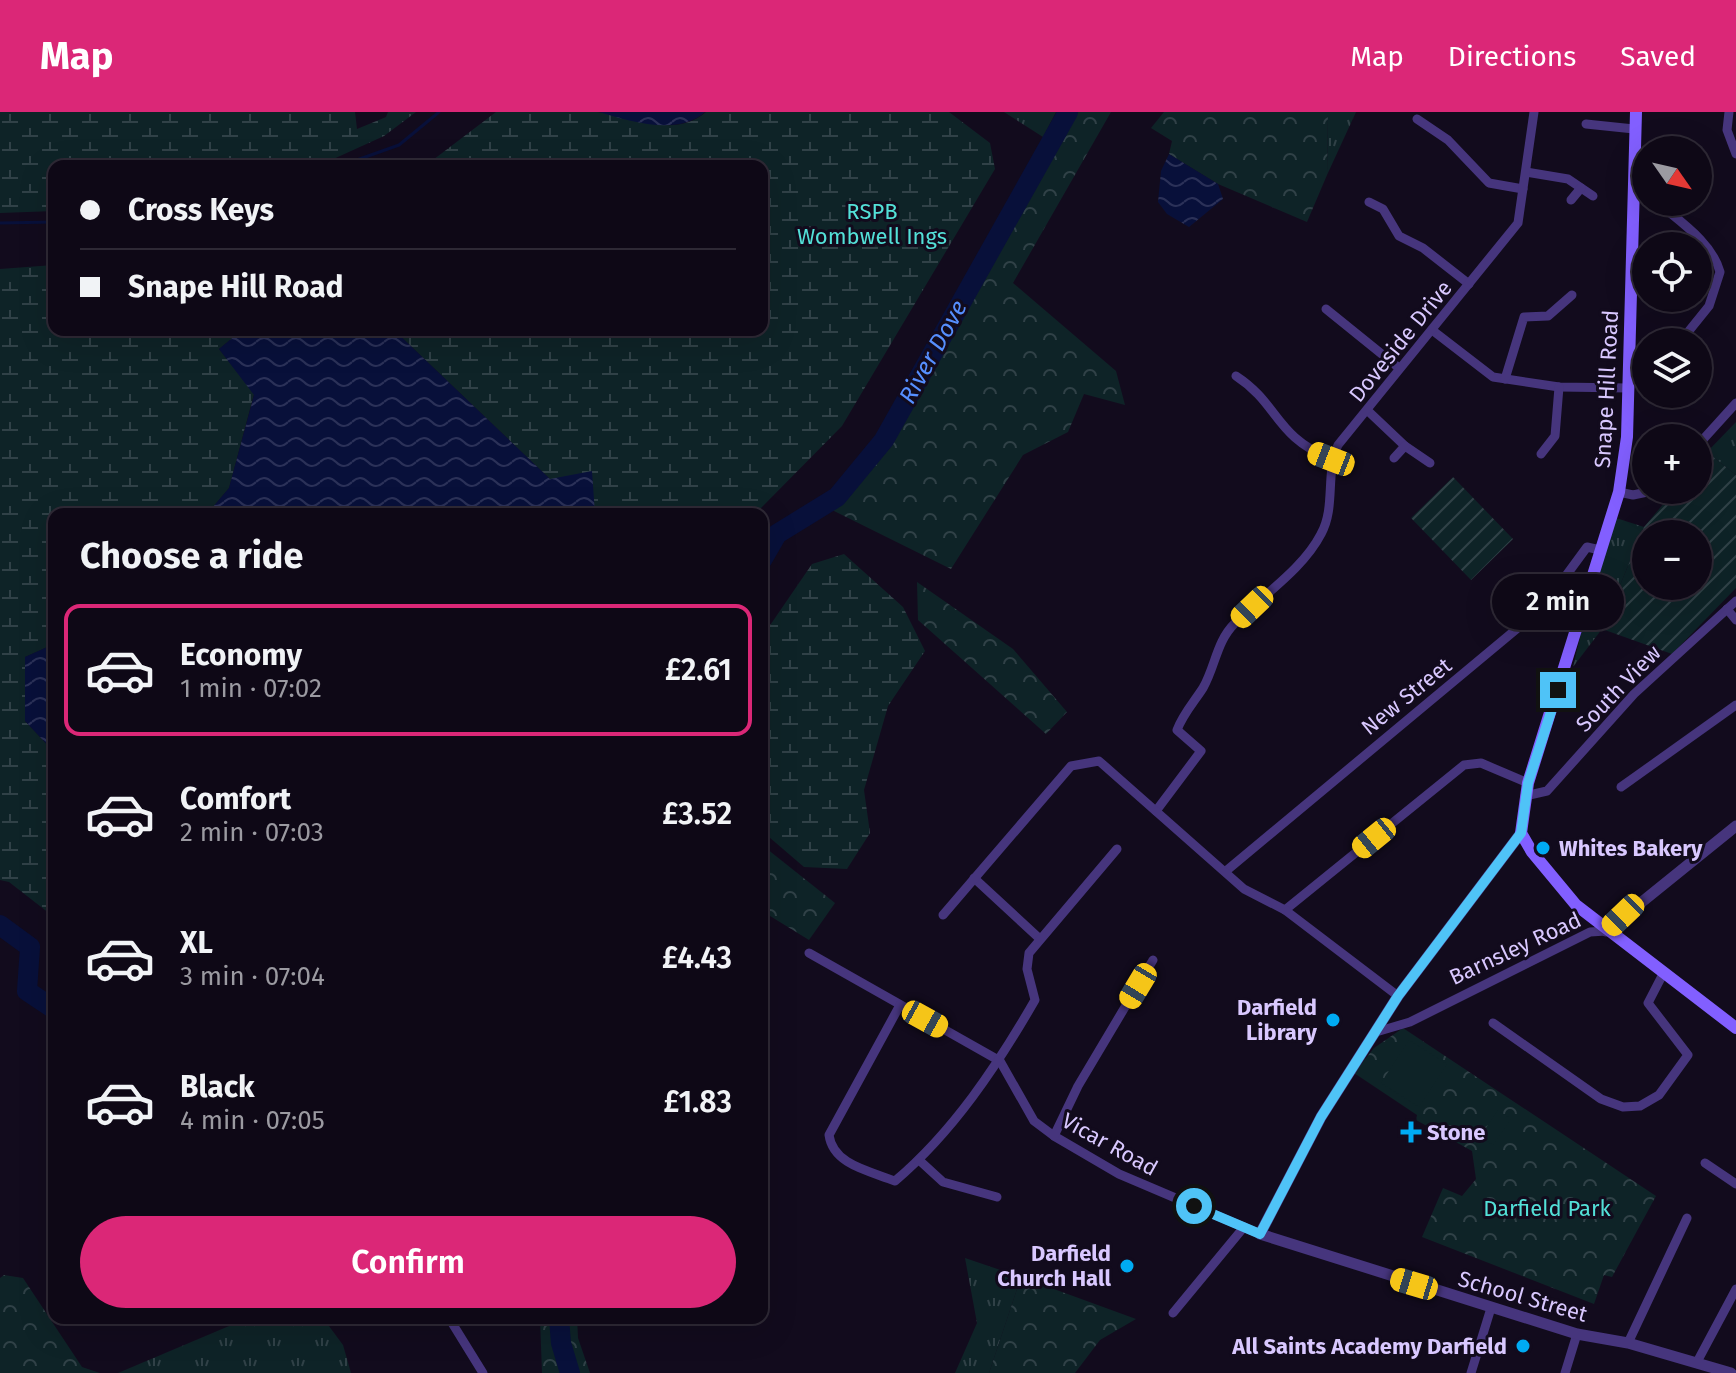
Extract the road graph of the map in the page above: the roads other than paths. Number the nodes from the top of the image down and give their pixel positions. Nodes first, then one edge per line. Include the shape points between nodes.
1 (1534, 112) edge
2 (1636, 112) edge
3 (1729, 112) edge
4 (1417, 119) dead end
5 (1586, 124) dead end
6 (1634, 129) junction
7 (1634, 136) edge
8 (1736, 154) edge
9 (1526, 172) junction
10 (1581, 188) junction
11 (1523, 189) junction
12 (1632, 193) edge
13 (1593, 196) dead end
14 (1571, 200) dead end
15 (1369, 202) dead end
16 (1674, 216) edge
17 (1469, 284) junction
18 (1572, 295) dead end
19 (1326, 309) dead end
20 (1691, 328) edge
21 (1432, 330) junction
22 (1629, 367) junction
23 (1632, 367) edge
24 (1399, 368) junction
25 (1236, 376) dead end
26 (1505, 379) junction
27 (1559, 387) junction
28 (1628, 388) junction
29 (1736, 403) edge
30 (1367, 410) junction
31 (1712, 430) edge
32 (1405, 446) junction
33 (1541, 454) dead end
34 (1394, 458) dead end
35 (1331, 459) junction
36 (1430, 463) dead end
37 (1619, 492) junction
38 (1632, 495) edge
39 (1600, 550) junction
40 (1736, 601) edge
41 (1727, 609) junction
42 (1736, 620) edge
43 (1736, 705) edge
44 (1621, 787) dead end
45 (1526, 790) junction
46 (1156, 811) junction
47 (1736, 826) edge
48 (1521, 833) junction
49 (1117, 849) dead end
50 (1226, 871) junction
51 (974, 878) junction
52 (1285, 910) junction
53 (943, 915) dead end
54 (1606, 931) junction
55 (1040, 939) junction
56 (809, 953) dead end
57 (1153, 960) dead end
58 (1663, 974) junction
59 (1398, 996) junction
60 (900, 1005) junction
61 (1493, 1023) dead end
62 (1736, 1028) edge
63 (1376, 1032) junction
64 (1000, 1061) junction
65 (1054, 1136) junction
66 (919, 1160) junction
67 (1705, 1163) dead end
68 (1735, 1181) edge
69 (997, 1197) dead end
70 (1687, 1218) dead end
71 (1244, 1227) junction
72 (1260, 1234) junction
73 (1736, 1289) edge
74 (1491, 1308) junction
75 (1173, 1313) dead end
76 (453, 1324) edge
77 (1577, 1334) junction
78 (1628, 1343) junction
79 (1697, 1362) junction
80 (483, 1373) edge
81 (1471, 1373) edge
82 (1565, 1373) edge
83 (1731, 1373) edge

1 - 9 street, Doveside Drive
2 - 6 main road, Snape Hill Road
3 - 8 street via 1727,130
4 - 11 street via 1448,140 1489,183
5 - 6 street
6 - 7 main road, Snape Hill Road
9 - 10 street via 1568,179
9 - 11 street, Doveside Drive
10 - 13 street
10 - 14 street
11 - 17 street, Doveside Drive via 1518,223
12 - 22 main road, Snape Hill Road
15 - 17 street via 1383,209 1399,236
16 - 20 street via 1718,264 1719,282 1709,306
17 - 21 street, Doveside Drive
18 - 26 street via 1548,316 1524,317
19 - 24 street
21 - 24 street, Doveside Drive
21 - 26 street via 1493,377
22 - 23 street
22 - 28 main road, Snape Hill Road
24 - 30 street, Doveside Drive
25 - 35 street via 1254,388 1283,429 1307,450
26 - 27 street
27 - 28 street
27 - 33 street via 1555,436
28 - 37 main road, Snape Hill Road
29 - 31 street
30 - 32 street
30 - 35 street, Doveside Drive
32 - 34 street
32 - 36 street
35 - 46 street via 1328,517 1321,534 1216,648 1209,675 1177,730 1201,751
37 - 38 street
37 - 39 main road, Snape Hill Road
39 - 45 main road, Snape Hill Road
39 - 50 street, New Street via 1587,547 1543,607
40 - 41 street, South View
41 - 42 street
41 - 45 street, South View via 1634,694 1547,791
43 - 44 street
45 - 48 main road, Snape Hill Road
45 - 52 street via 1481,763 1464,765
46 - 50 street
46 - 51 street via 1099,761 1071,766
47 - 54 street, Barnsley Road
48 - 54 main road via 1576,905
48 - 59 street
49 - 55 street
50 - 52 street via 1244,889
51 - 53 street
51 - 55 street
52 - 59 street
54 - 58 main road
54 - 63 street, Barnsley Road via 1590,932 1410,1022
55 - 64 street via 1029,953 1027,969 1035,1000
56 - 60 street
57 - 65 street
58 - 61 street via 1648,1003 1688,1055 1659,1095 1640,1106 1601,1099
58 - 62 main road
59 - 63 street
60 - 64 street
60 - 66 street via 829,1135 831,1148 841,1159 895,1181
63 - 72 street via 1321,1117
64 - 65 street, Vicar Road via 1034,1121
64 - 66 street
65 - 71 street, Vicar Road via 1119,1174
66 - 69 street via 943,1182
67 - 68 street
70 - 78 street
71 - 72 street, Vicar Road
71 - 75 street
72 - 74 street, School Street
73 - 79 street
74 - 77 street, School Street
74 - 81 street
76 - 80 street
77 - 78 street, School Street
77 - 82 street
78 - 79 street, School Street
79 - 83 street, School Street

